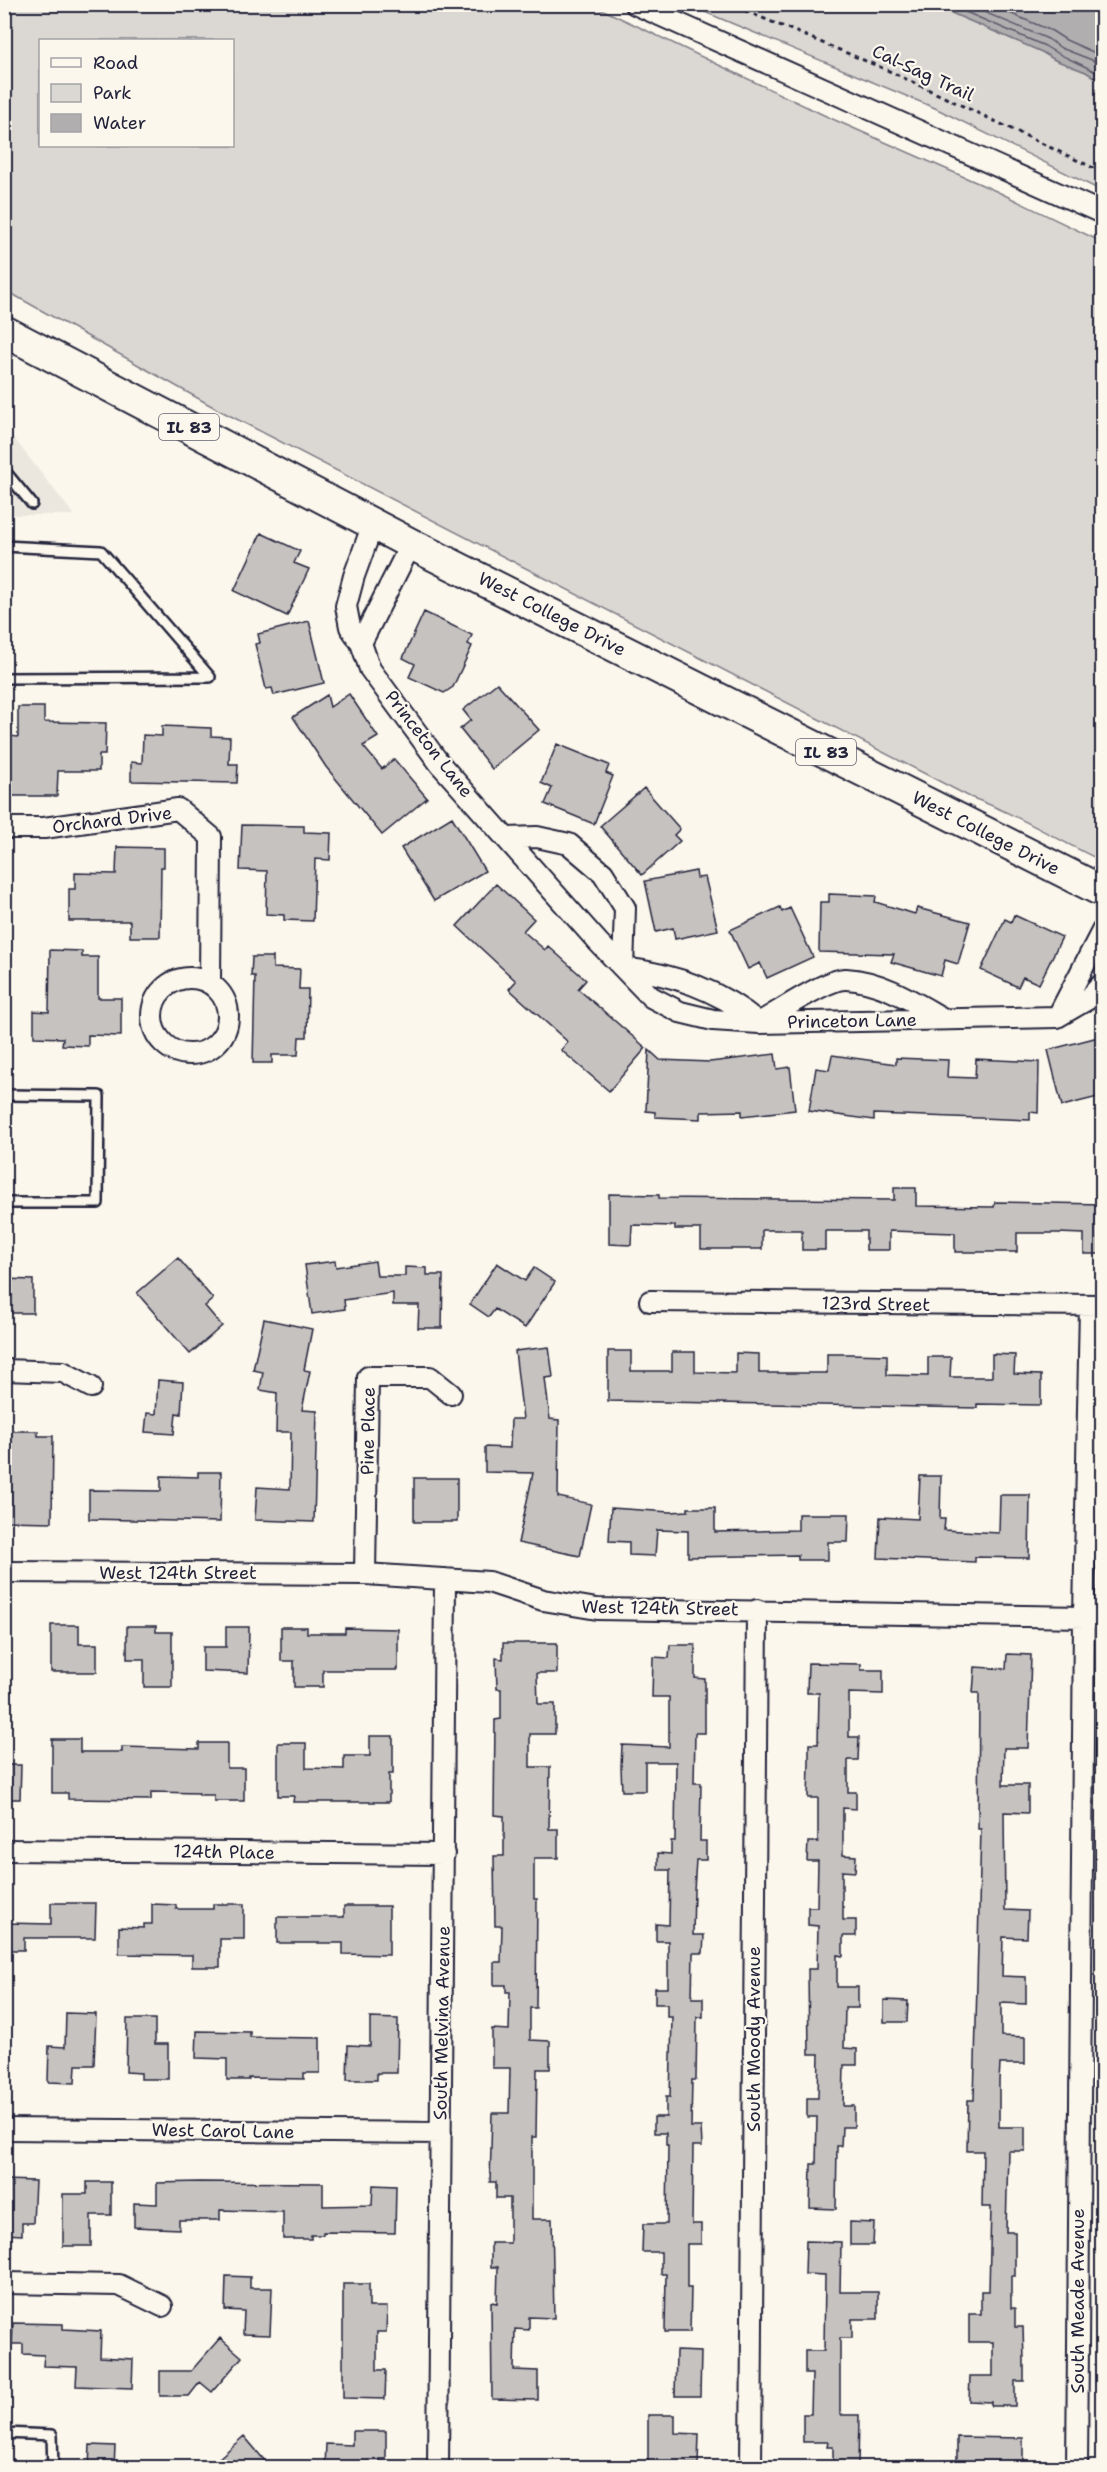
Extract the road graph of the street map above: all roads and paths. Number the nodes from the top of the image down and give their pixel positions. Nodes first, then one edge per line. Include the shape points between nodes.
1 (635, 4) edge
2 (729, 4) edge
3 (1102, 172) edge
4 (1102, 213) edge
5 (4, 331) edge
6 (4, 470) edge
7 (33, 504) dead end
8 (373, 524) junction
9 (411, 544) junction
10 (4, 546) edge
11 (361, 643) junction
12 (4, 678) edge
13 (4, 828) edge
14 (507, 838) junction
15 (1102, 891) edge
16 (1102, 931) edge
17 (623, 968) junction
18 (210, 983) dead end
19 (1102, 984) edge
20 (1057, 1017) junction
21 (945, 1020) junction
22 (759, 1023) junction
23 (4, 1095) edge
24 (4, 1203) edge
25 (650, 1301) dead end
26 (1096, 1306) edge
27 (4, 1370) edge
28 (91, 1387) dead end
29 (451, 1394) dead end
30 (4, 1572) edge
31 (365, 1574) junction
32 (445, 1579) junction
33 (758, 1610) junction
34 (1093, 1618) edge
35 (4, 1850) edge
36 (444, 1854) junction
37 (4, 2129) edge
38 (441, 2133) junction
39 (4, 2283) edge
40 (162, 2306) dead end
41 (4, 2433) edge
42 (53, 2468) edge
43 (438, 2468) edge
44 (751, 2468) edge
45 (1077, 2468) edge

1 - 4 street
2 - 3 path, Cal-Sag Trail via 885,69
5 - 8 main road, West College Drive / IL 83
6 - 7 lane
8 - 9 main road, West College Drive / IL 83
8 - 11 street, Princeton Lane via 346,606 350,627
9 - 11 street
9 - 15 main road, West College Drive / IL 83
10 - 12 lane via 101,551 210,678
11 - 14 street, Princeton Lane via 370,669 440,764
13 - 18 street, Orchard Drive via 44,828 178,809 211,837
14 - 17 street, Princeton Lane
14 - 17 street via 537,837 569,844 603,873 625,908
16 - 20 street
17 - 22 street via 657,972 688,983 737,1005
17 - 22 street, Princeton Lane via 651,997 680,1011 713,1020
19 - 20 street, Princeton Lane via 1088,999
20 - 21 street, Princeton Lane
21 - 22 street, Princeton Lane
21 - 22 street, Princeton Lane via 888,988 844,978 805,994
23 - 24 lane via 99,1096 99,1106 98,1203
25 - 26 street, 123rd Street
26 - 34 street, South Meade Avenue
27 - 28 street via 63,1372
29 - 31 street, Pine Place via 430,1377 368,1377
30 - 31 street, West 124th Street
31 - 32 street, West 124th Street
32 - 33 street, West 124th Street via 489,1582 562,1605 597,1609
32 - 36 street, South Melvina Avenue
33 - 34 street, West 124th Street
33 - 44 street, South Moody Avenue
34 - 45 street, South Meade Avenue
35 - 36 street, 124th Place
36 - 38 street, South Melvina Avenue
37 - 38 street, West Carol Lane
38 - 43 street, South Melvina Avenue
39 - 40 street via 119,2285
41 - 42 lane via 52,2435

